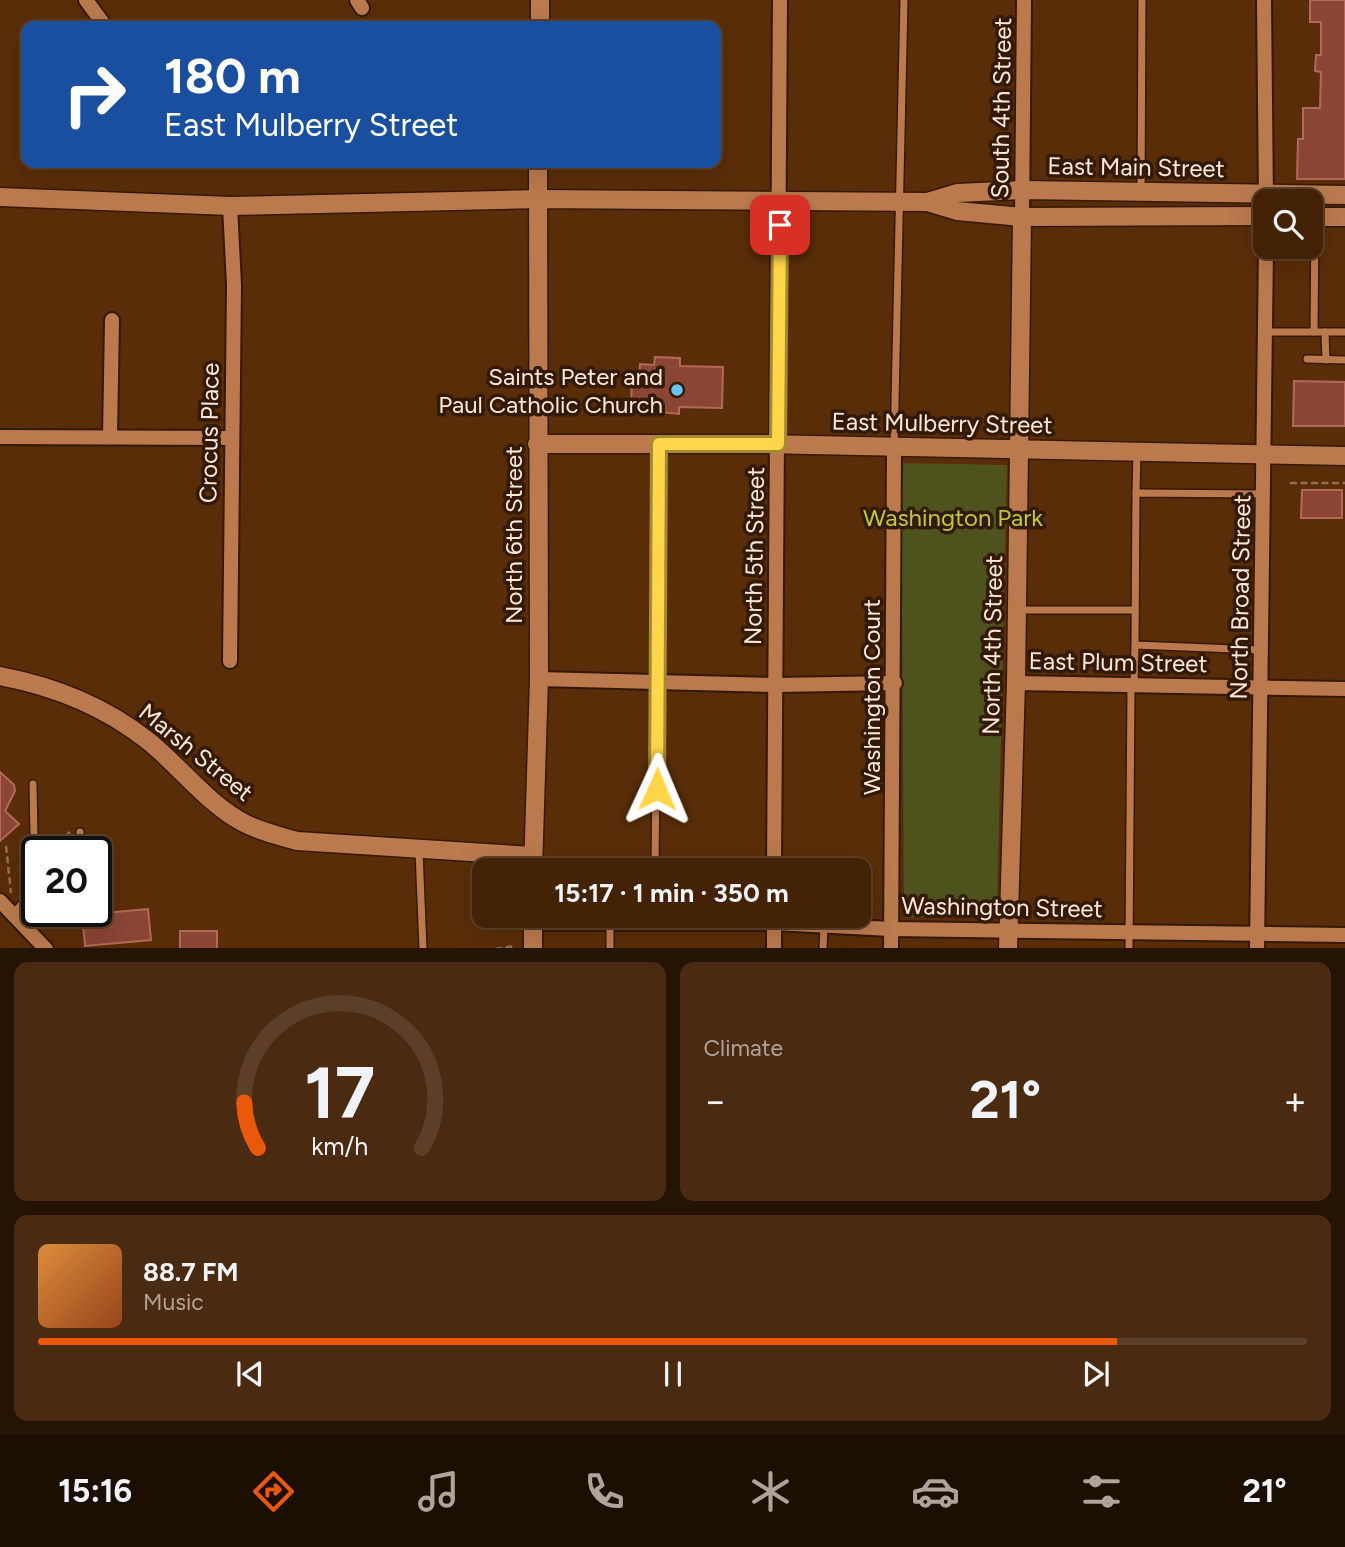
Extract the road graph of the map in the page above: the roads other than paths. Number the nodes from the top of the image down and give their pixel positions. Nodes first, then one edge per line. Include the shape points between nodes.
1 (86, 0) edge
2 (540, 0) edge
3 (780, 0) edge
4 (904, 0) edge
5 (1024, 0) edge
6 (1142, 0) edge
7 (1264, 0) edge
8 (101, 21) edge
9 (540, 21) edge
10 (538, 168) edge
11 (1266, 189) edge
12 (1022, 190) junction
13 (1141, 192) junction
14 (1345, 195) edge
15 (1253, 196) edge
16 (1323, 196) edge
17 (0, 197) edge
18 (538, 199) junction
19 (780, 202) junction
20 (902, 202) junction
21 (927, 202) junction
22 (230, 206) junction
23 (1253, 216) edge
24 (1022, 217) junction
25 (1323, 217) edge
26 (1345, 218) edge
27 (1266, 259) edge
28 (1313, 259) edge
29 (112, 320) dead end
30 (1265, 332) junction
31 (1314, 332) junction
32 (1325, 332) junction
33 (1345, 332) edge
34 (1307, 359) dead end
35 (1326, 360) junction
36 (1345, 360) edge
37 (0, 437) edge
38 (110, 438) junction
39 (231, 438) junction
40 (537, 444) junction
41 (659, 444) junction
42 (778, 444) junction
43 (894, 447) junction
44 (1020, 450) junction
45 (1137, 453) junction
46 (1264, 456) junction
47 (1345, 456) edge
48 (1136, 493) junction
49 (1265, 494) junction
50 (1017, 610) junction
51 (1135, 610) junction
52 (1135, 645) junction
53 (1261, 650) junction
54 (230, 661) dead end
55 (0, 676) edge
56 (539, 680) junction
57 (659, 682) junction
58 (1016, 683) junction
59 (895, 684) junction
60 (775, 685) junction
61 (1133, 685) junction
62 (1262, 687) junction
63 (1345, 689) edge
64 (33, 784) dead end
65 (80, 832) road end
66 (34, 836) edge
67 (80, 836) edge
68 (419, 851) junction
69 (486, 858) edge
70 (533, 858) edge
71 (655, 858) edge
72 (774, 858) edge
73 (0, 901) edge
74 (21, 905) edge
75 (13, 914) junction
76 (530, 928) edge
77 (610, 928) edge
78 (774, 928) edge
79 (824, 928) edge
80 (871, 928) edge
81 (1008, 928) junction
82 (891, 929) junction
83 (1129, 931) junction
84 (1345, 935) edge
85 (1257, 942) edge
86 (524, 947) edge
87 (46, 948) edge
88 (423, 948) edge
89 (610, 948) edge
90 (774, 948) edge
91 (823, 948) edge
92 (891, 948) edge
93 (1008, 948) edge
94 (1129, 948) edge

1 - 8 street
2 - 9 street
3 - 19 street, North 5th Street
4 - 20 lane
5 - 12 street, South 4th Street
6 - 13 lane
7 - 11 street
10 - 18 street, North 6th Street
12 - 13 street, East Main Street
12 - 21 street, East Main Street via 957,193
12 - 24 street, South 4th Street
13 - 15 street, East Main Street
14 - 16 street, East Main Street
17 - 22 street, East Main Street
18 - 19 street, East Main Street
18 - 22 street, East Main Street
18 - 40 street, North 6th Street
19 - 20 street, East Main Street
19 - 42 street, North 5th Street
20 - 21 street, East Main Street
20 - 43 lane
21 - 24 street, East Main Street via 957,211
22 - 39 street, Crocus Place via 234,285
23 - 24 street, East Main Street
24 - 44 street, North 4th Street
25 - 26 street
27 - 30 street, North Broad Street
28 - 31 lane
29 - 38 street
30 - 31 lane
30 - 46 street, North Broad Street
31 - 32 lane
32 - 33 lane
32 - 35 lane
34 - 35 lane
35 - 36 lane
37 - 38 street
38 - 39 street
39 - 54 street, Crocus Place
40 - 41 street, East Mulberry Street
40 - 56 street, North 6th Street
41 - 42 street, East Mulberry Street
41 - 57 lane
42 - 43 street, East Mulberry Street
42 - 60 street, North 5th Street
43 - 44 street, East Mulberry Street
43 - 59 street, Washington Court
44 - 45 street, East Mulberry Street
44 - 50 street, North 4th Street
45 - 46 street, East Mulberry Street
45 - 48 lane
46 - 47 street, East Mulberry Street
46 - 49 street, North Broad Street
48 - 49 lane
48 - 51 lane
49 - 53 street, North Broad Street
50 - 51 lane
50 - 58 street, North 4th Street
51 - 52 lane
52 - 53 lane
52 - 61 lane
53 - 62 street, North Broad Street
55 - 68 street, Marsh Street via 71,695 107,713 146,738 222,808 245,823 297,841
56 - 57 street
56 - 70 street, North 6th Street
57 - 60 street
57 - 71 lane
58 - 61 street, East Plum Street
58 - 81 street, North 4th Street
59 - 60 street
59 - 82 street, Washington Court
60 - 72 street, North 5th Street
61 - 62 street, East Plum Street
61 - 83 lane
62 - 63 street, East Plum Street
62 - 85 street, North Broad Street
64 - 66 lane
65 - 67 lane
68 - 69 street, Marsh Street
68 - 88 lane
73 - 75 street
74 - 75 lane
75 - 87 street
76 - 86 street
77 - 89 lane
78 - 90 street
79 - 91 lane
80 - 82 street, Washington Street
81 - 82 street, Washington Street
81 - 83 street, Washington Street
81 - 93 street, North 4th Street
82 - 92 street, Washington Court
83 - 85 street, Washington Street
83 - 94 lane
84 - 85 street, Washington Street

